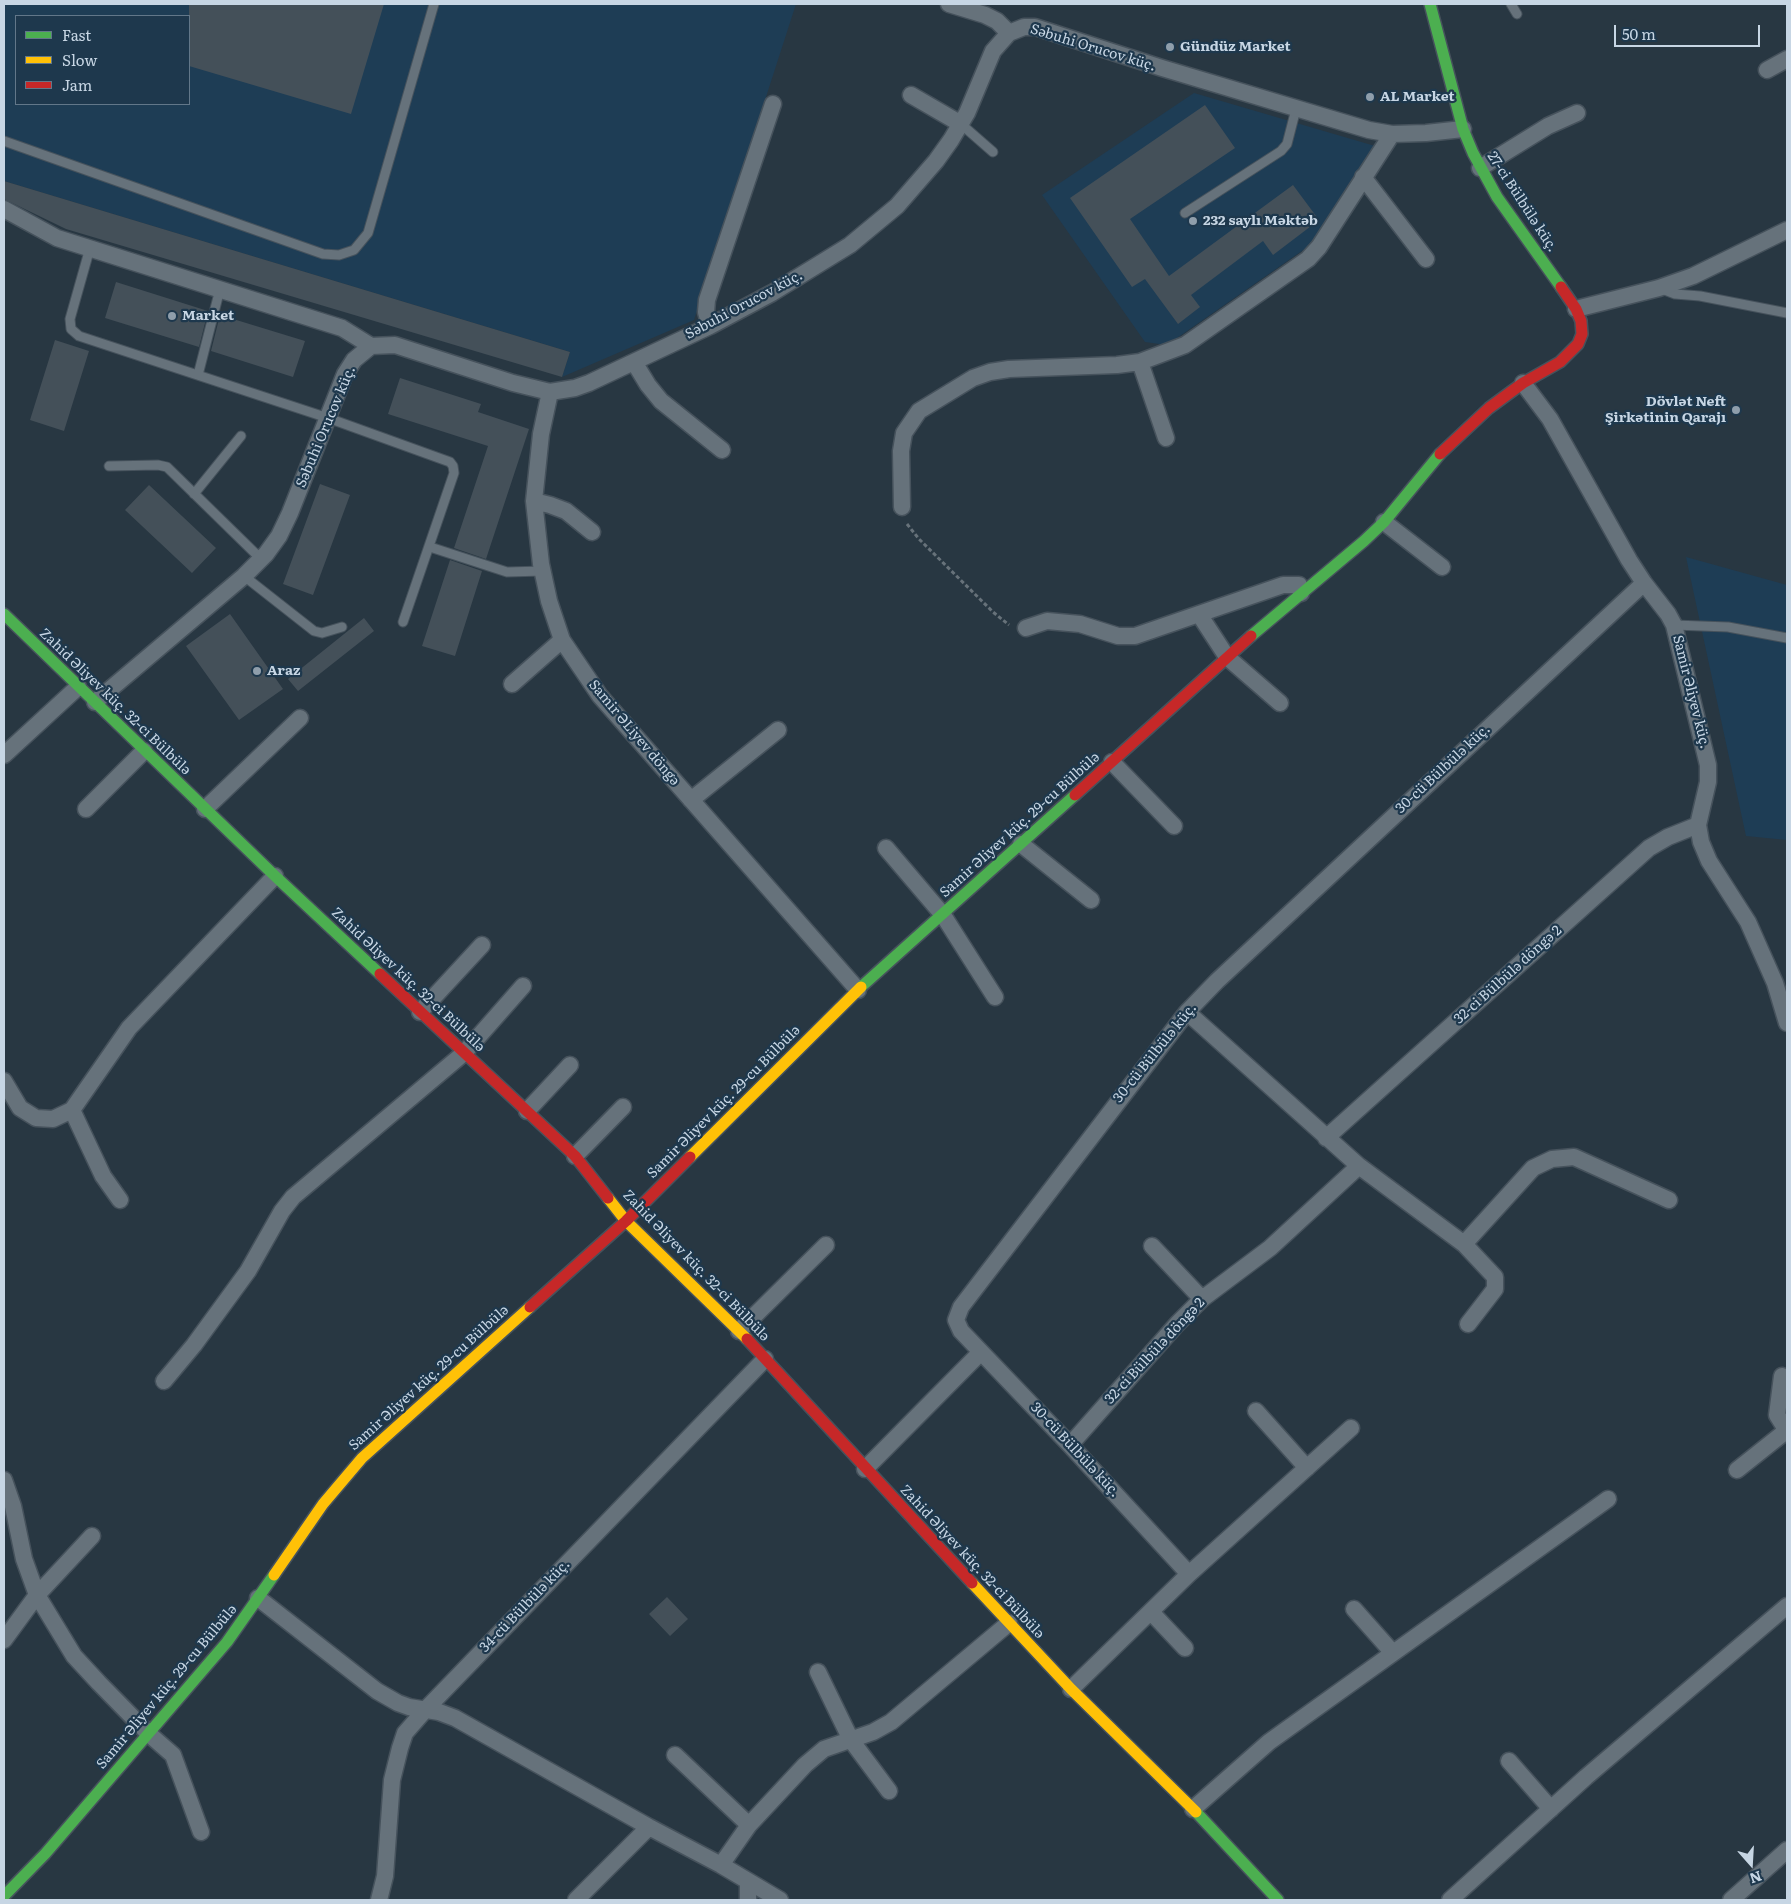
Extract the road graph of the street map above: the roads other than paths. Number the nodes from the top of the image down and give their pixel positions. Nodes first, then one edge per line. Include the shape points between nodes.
1 (434, 4) edge
2 (949, 4) edge
3 (1430, 4) edge
4 (1511, 4) edge
5 (1517, 14) dead end
6 (1009, 32) junction
7 (1787, 59) edge
8 (1767, 70) dead end
9 (911, 95) dead end
10 (773, 104) dead end
11 (1296, 109) junction
12 (1577, 113) dead end
13 (961, 124) junction
14 (1463, 129) junction
15 (1392, 134) junction
16 (4, 141) edge
17 (994, 152) dead end
18 (1480, 168) junction
19 (1364, 177) junction
20 (4, 209) edge
21 (1184, 213) dead end
22 (1787, 230) edge
23 (90, 248) junction
24 (1426, 259) dead end
25 (1659, 288) junction
26 (220, 289) junction
27 (1576, 309) junction
28 (1787, 313) edge
29 (710, 326) junction
30 (371, 346) junction
31 (634, 362) junction
32 (1140, 362) junction
33 (198, 374) junction
34 (1523, 383) junction
35 (550, 392) junction
36 (328, 418) junction
37 (241, 436) dead end
38 (1166, 438) dead end
39 (722, 450) dead end
40 (109, 466) dead end
41 (194, 494) junction
42 (534, 501) junction
43 (902, 507) road end
44 (1384, 522) junction
45 (592, 532) dead end
46 (430, 547) junction
47 (261, 559) junction
48 (1442, 567) dead end
49 (543, 571) junction
50 (244, 576) junction
51 (1644, 583) junction
52 (1301, 593) junction
53 (4, 614) edge
54 (1200, 614) junction
55 (403, 622) dead end
56 (1674, 624) junction
57 (342, 627) dead end
58 (1026, 628) road end
59 (1787, 638) edge
60 (562, 640) junction
61 (1227, 657) junction
62 (512, 684) dead end
63 (78, 687) junction
64 (95, 702) junction
65 (1280, 703) dead end
66 (300, 718) dead end
67 (778, 730) dead end
68 (144, 751) junction
69 (4, 755) edge
70 (1112, 762) junction
71 (691, 800) junction
72 (86, 809) dead end
73 (205, 810) junction
74 (1698, 824) junction
75 (1174, 826) dead end
76 (1021, 844) junction
77 (886, 848) dead end
78 (275, 876) junction
79 (1091, 900) dead end
80 (943, 914) junction
81 (482, 945) dead end
82 (523, 986) dead end
83 (858, 990) junction
84 (995, 997) dead end
85 (420, 1012) junction
86 (1187, 1012) junction
87 (1787, 1023) edge
88 (464, 1053) junction
89 (570, 1065) dead end
90 (4, 1082) edge
91 (624, 1107) dead end
92 (72, 1110) junction
93 (527, 1111) junction
94 (1326, 1138) junction
95 (575, 1156) junction
96 (1359, 1166) junction
97 (120, 1200) dead end
98 (1669, 1200) dead end
99 (626, 1221) junction
100 (1464, 1244) junction
101 (826, 1245) dead end
102 (1152, 1246) dead end
103 (1202, 1299) junction
104 (1468, 1324) dead end
105 (739, 1331) junction
106 (981, 1352) junction
107 (765, 1359) junction
108 (1782, 1376) dead end
109 (164, 1381) dead end
110 (1256, 1411) dead end
111 (1350, 1428) dead end
112 (1787, 1431) edge
113 (1070, 1445) junction
114 (1307, 1468) junction
115 (865, 1469) junction
116 (1737, 1470) dead end
117 (4, 1480) edge
118 (1608, 1499) dead end
119 (92, 1536) dead end
120 (1190, 1574) junction
121 (36, 1595) junction
122 (258, 1598) junction
123 (1787, 1606) edge
124 (1354, 1609) dead end
125 (1151, 1612) junction
126 (1009, 1623) junction
127 (4, 1640) edge
128 (1185, 1648) dead end
129 (1393, 1653) junction
130 (818, 1672) dead end
131 (1071, 1689) junction
132 (426, 1709) junction
133 (149, 1734) junction
134 (850, 1740) junction
135 (675, 1755) dead end
136 (1509, 1761) dead end
137 (888, 1791) dead end
138 (1193, 1809) junction
139 (1551, 1809) junction
140 (749, 1825) junction
141 (649, 1828) junction
142 (201, 1832) dead end
143 (1787, 1850) edge
144 (721, 1866) junction
145 (748, 1883) junction
146 (4, 1896) edge
147 (379, 1900) edge
148 (576, 1900) edge
149 (748, 1900) edge
150 (780, 1900) edge
151 (1278, 1900) edge
152 (1450, 1900) edge
153 (1731, 1900) edge

1 - 16 lane via 368,233 354,250 339,255 323,254
2 - 6 street via 985,15
3 - 14 street, 27-ci Bülbülə küç.
4 - 5 lane
6 - 11 street, Səbuhi Orucov küç. via 1035,27
6 - 13 street, Səbuhi Orucov küç. via 993,51
7 - 8 street
9 - 13 street
10 - 29 street via 706,300
11 - 15 street, Səbuhi Orucov küç.
11 - 21 lane via 1282,152
12 - 18 street via 1548,126
13 - 17 lane
13 - 29 street, Səbuhi Orucov küç. via 936,161 897,206 850,245
14 - 15 street, Səbuhi Orucov küç.
14 - 18 street, 27-ci Bülbülə küç.
15 - 19 street
18 - 27 street, 27-ci Bülbülə küç.
19 - 24 street
19 - 32 street via 1308,259 1185,345
20 - 23 street via 57,238
22 - 25 street via 1693,276
23 - 26 street
23 - 33 lane via 70,319 71,329 79,336
25 - 27 street
25 - 28 lane via 1675,294
26 - 30 street via 342,328
26 - 33 lane
27 - 34 street, 27-ci Bülbülə küç. via 1582,334 1578,344 1560,362
29 - 31 street, Səbuhi Orucov küç.
30 - 35 street, Səbuhi Orucov küç. via 395,344
30 - 36 street, Səbuhi Orucov küç. via 354,360 345,374
31 - 35 street, Səbuhi Orucov küç. via 575,388
31 - 39 street via 662,401
32 - 38 street
32 - 43 street via 990,372 973,378 918,411 904,433 901,451
33 - 36 lane
34 - 44 street, Samir Əliyev küç. 29-cu Bülbülə via 1449,444
34 - 51 street, Samir Əliyev küç. via 1550,419
35 - 42 street, Samir ƏLiyev döngə via 541,434
36 - 46 lane via 450,462 454,473
36 - 47 street, Səbuhi Orucov küç. via 280,536
37 - 41 lane
40 - 41 lane via 167,467
41 - 47 lane
42 - 45 street via 566,512
42 - 49 street, Samir ƏLiyev döngə
44 - 48 street
44 - 52 street, Samir Əliyev küç. 29-cu Bülbülə
46 - 49 lane via 507,572
46 - 55 lane
47 - 50 street, Səbuhi Orucov küç.
49 - 60 street, Samir ƏLiyev döngə
50 - 57 lane via 314,631 322,633
50 - 64 street, Səbuhi Orucov küç.
51 - 56 street, Samir Əliyev küç.
51 - 86 street, 30-cü Bülbülə küç.
52 - 54 street via 1299,585 1283,585
52 - 61 street, Samir Əliyev küç. 29-cu Bülbülə
53 - 63 street, Zahid Əliyev küç. 32-ci Bülbülə
54 - 58 street via 1134,636 1118,636 1080,624 1048,621
54 - 61 street
56 - 59 lane via 1728,627
56 - 74 street, Samir Əliyev küç. via 1708,765 1708,782
60 - 62 street
60 - 71 street, Samir ƏLiyev döngə via 600,696
61 - 65 street
61 - 70 street, Samir Əliyev küç. 29-cu Bülbülə
63 - 64 street, Zahid Əliyev küç. 32-ci Bülbülə
63 - 69 street
64 - 68 street, Zahid Əliyev küç. 32-ci Bülbülə
66 - 73 street
67 - 71 street
68 - 72 street
68 - 73 street, Zahid Əliyev küç. 32-ci Bülbülə
70 - 75 street
70 - 76 street, Samir Əliyev küç. 29-cu Bülbülə
71 - 83 street, Samir ƏLiyev döngə
73 - 78 street, Zahid Əliyev küç. 32-ci Bülbülə
74 - 87 street, Samir Əliyev küç. via 1709,861 1752,931 1775,983
74 - 94 street, 32-ci Bülbülə döngə 2 via 1649,848
76 - 79 street
76 - 80 street, Samir Əliyev küç. 29-cu Bülbülə
77 - 80 street
78 - 85 street, Zahid Əliyev küç. 32-ci Bülbülə
78 - 92 street via 129,1028
80 - 83 street, Samir Əliyev küç. 29-cu Bülbülə
80 - 84 street
81 - 85 street
82 - 88 street
83 - 99 street, Samir Əliyev küç. 29-cu Bülbülə
85 - 88 street, Zahid Əliyev küç. 32-ci Bülbülə
86 - 94 street
86 - 106 street, 30-cü Bülbülə küç. via 961,1307 956,1320 961,1331
88 - 93 street, Zahid Əliyev küç. 32-ci Bülbülə
88 - 109 street via 293,1197 248,1271
89 - 93 street
90 - 92 street via 20,1108 36,1118 53,1119
91 - 95 street
92 - 97 street via 103,1176
93 - 95 street, Zahid Əliyev küç. 32-ci Bülbülə
94 - 96 street
95 - 99 street, Zahid Əliyev küç. 32-ci Bülbülə
96 - 100 street
96 - 103 street, 32-ci Bülbülə döngə 2 via 1270,1248
98 - 100 street via 1574,1157 1552,1159 1533,1168
99 - 105 street, Zahid Əliyev küç. 32-ci Bülbülə
99 - 122 street, Samir Əliyev küç. 29-cu Bülbülə via 362,1458 323,1504
100 - 104 street via 1495,1277 1495,1289
101 - 105 street
102 - 103 street
103 - 113 street, 32-ci Bülbülə döngə 2
105 - 107 street, Zahid Əliyev küç. 32-ci Bülbülə
106 - 113 street, 30-cü Bülbülə küç.
106 - 115 street
107 - 115 street, Zahid Əliyev küç. 32-ci Bülbülə
107 - 132 street, 34-cü Bülbülə küç.
108 - 112 street via 1778,1415
110 - 114 street
111 - 114 street
112 - 116 street
113 - 120 street, 30-cü Bülbülə küç.
114 - 120 street
115 - 126 street, Zahid Əliyev küç. 32-ci Bülbülə
117 - 121 street
118 - 129 street
119 - 121 street
120 - 125 street
121 - 127 street
121 - 133 street via 74,1656
122 - 132 street via 377,1691 409,1708
122 - 133 street, Samir Əliyev küç. 29-cu Bülbülə via 227,1642
123 - 139 street
124 - 129 street
125 - 128 street
125 - 131 street
126 - 131 street, Zahid Əliyev küç. 32-ci Bülbülə
126 - 134 street via 891,1722
129 - 138 street via 1269,1742
130 - 134 street
131 - 138 street, Zahid Əliyev küç. 32-ci Bülbülə
132 - 141 street via 455,1718
132 - 147 street, 34-cü Bülbülə küç. via 405,1733 392,1780 385,1876
133 - 142 street via 173,1755
133 - 146 street, Samir Əliyev küç. 29-cu Bülbülə via 45,1854
134 - 137 street
134 - 140 street via 824,1749
135 - 140 street
136 - 139 street
138 - 151 street, Zahid Əliyev küç. 32-ci Bülbülə
139 - 152 street
140 - 144 street
141 - 144 street
141 - 148 street
143 - 153 street
144 - 145 street
145 - 149 street
145 - 150 street

